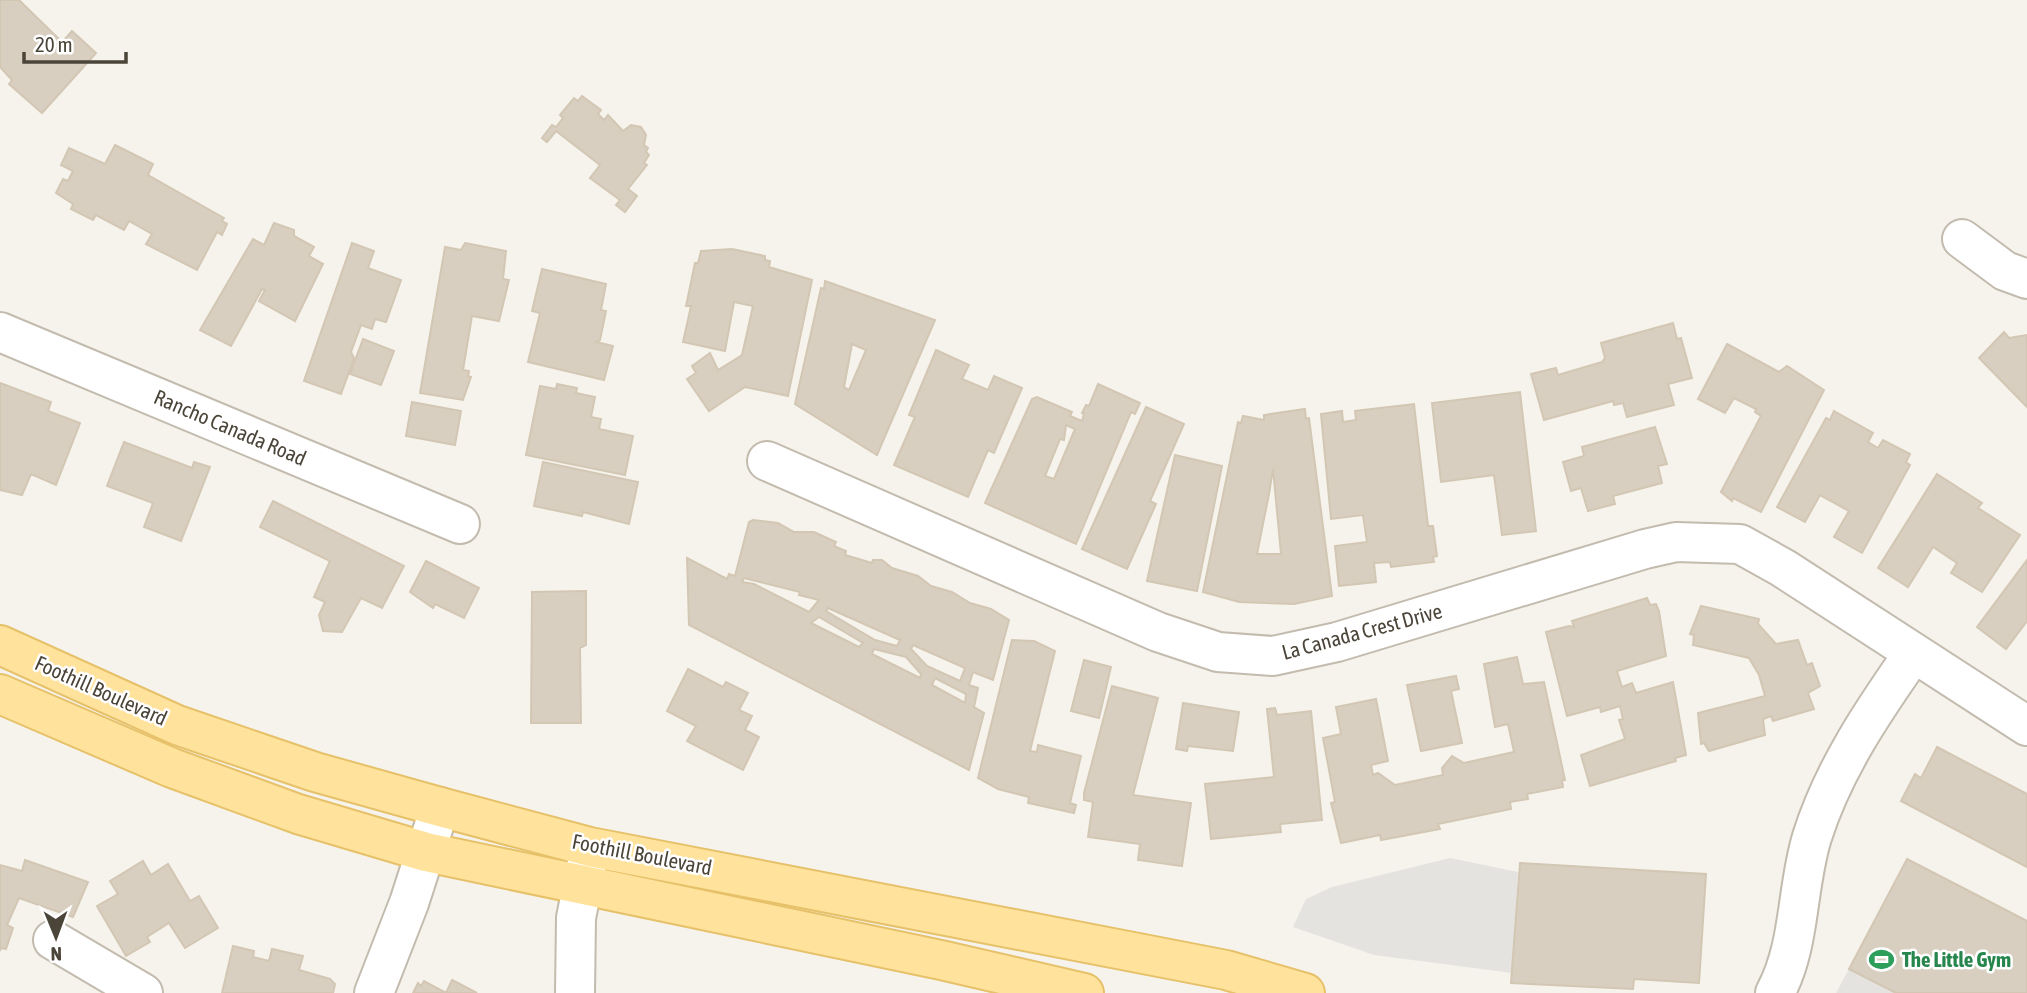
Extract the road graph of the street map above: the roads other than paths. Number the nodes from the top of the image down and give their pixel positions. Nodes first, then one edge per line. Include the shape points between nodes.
1 (1962, 239) dead end
2 (2027, 279) edge
3 (0, 332) edge
4 (767, 461) dead end
5 (460, 524) dead end
6 (0, 645) edge
7 (1913, 654) junction
8 (0, 694) edge
9 (2027, 726) edge
10 (440, 807) junction
11 (590, 847) junction
12 (426, 852) junction
13 (581, 886) junction
14 (950, 915) junction
15 (53, 940) dead end
16 (941, 960) junction
17 (143, 993) edge
18 (374, 993) edge
19 (575, 993) edge
20 (1084, 993) edge
21 (1305, 993) edge
22 (1775, 993) edge

1 - 2 street via 2005,271
3 - 5 street, Rancho Canada Road
4 - 7 street, La Canada Crest Drive via 1158,632 1218,652 1273,656 1337,642 1645,549 1710,541 1740,544
6 - 10 main road, Foothill Boulevard via 177,725 315,772
7 - 9 street, La Canada Crest Drive
7 - 22 street via 1830,788 1811,840 1790,956
8 - 12 main road, Foothill Boulevard via 172,768 298,814
10 - 11 main road, Foothill Boulevard
10 - 12 street
11 - 13 street
11 - 14 main road, Foothill Boulevard
12 - 13 main road, Foothill Boulevard
12 - 18 street
13 - 16 main road, Foothill Boulevard
13 - 19 street
14 - 16 main road
14 - 21 main road, Foothill Boulevard via 1226,970
15 - 17 street
16 - 20 main road, Foothill Boulevard

